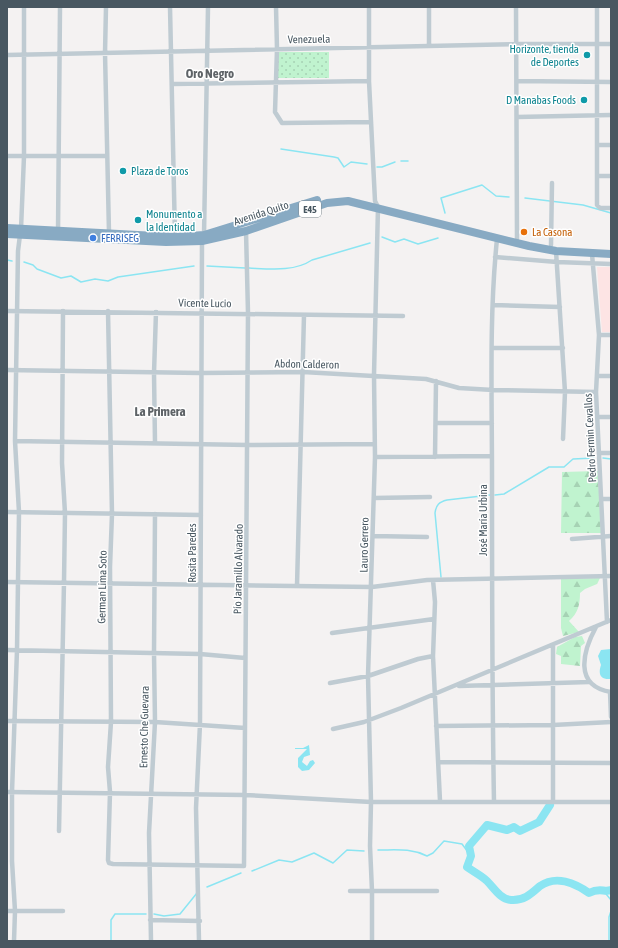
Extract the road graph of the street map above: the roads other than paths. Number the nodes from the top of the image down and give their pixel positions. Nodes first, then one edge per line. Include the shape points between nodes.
1 (24, 7) edge
2 (60, 7) edge
3 (106, 7) edge
4 (170, 7) edge
5 (208, 7) edge
6 (276, 7) edge
7 (369, 7) edge
8 (429, 7) edge
9 (516, 7) edge
10 (597, 7) edge
11 (517, 44) junction
12 (596, 44) junction
13 (611, 44) edge
14 (429, 46) junction
15 (368, 47) junction
16 (277, 49) junction
17 (209, 50) junction
18 (171, 52) junction
19 (105, 53) junction
20 (7, 55) edge
21 (23, 55) junction
22 (59, 55) junction
23 (369, 81) junction
24 (517, 81) junction
25 (598, 82) junction
26 (611, 82) edge
27 (275, 83) junction
28 (172, 84) junction
29 (207, 84) junction
30 (597, 115) junction
31 (611, 115) edge
32 (517, 117) junction
33 (370, 122) junction
34 (597, 145) junction
35 (611, 145) edge
36 (7, 156) edge
37 (24, 156) junction
38 (59, 156) junction
39 (106, 156) junction
40 (597, 176) junction
41 (611, 176) edge
42 (552, 183) dead end
43 (376, 204) junction
44 (611, 208) edge
45 (7, 228) edge
46 (246, 231) junction
47 (20, 232) junction
48 (58, 232) junction
49 (109, 233) junction
50 (7, 234) edge
51 (175, 237) junction
52 (203, 238) junction
53 (496, 239) junction
54 (516, 239) junction
55 (554, 248) junction
56 (611, 249) edge
57 (592, 254) junction
58 (611, 254) edge
59 (495, 257) junction
60 (557, 262) junction
61 (593, 264) junction
62 (611, 264) edge
63 (493, 305) junction
64 (560, 307) junction
65 (7, 311) edge
66 (18, 311) junction
67 (64, 311) junction
68 (108, 311) junction
69 (156, 312) junction
70 (202, 312) junction
71 (248, 313) junction
72 (304, 315) junction
73 (376, 316) junction
74 (403, 316) dead end
75 (599, 335) junction
76 (611, 335) edge
77 (493, 348) junction
78 (563, 348) junction
79 (7, 370) edge
80 (17, 370) junction
81 (64, 371) junction
82 (108, 372) junction
83 (247, 372) junction
84 (303, 372) junction
85 (154, 373) junction
86 (200, 373) junction
87 (374, 375) junction
88 (598, 376) junction
89 (611, 376) edge
90 (436, 381) junction
91 (493, 390) junction
92 (565, 392) junction
93 (596, 392) junction
94 (598, 417) junction
95 (611, 417) edge
96 (436, 423) junction
97 (492, 423) junction
98 (563, 439) dead end
99 (62, 440) junction
100 (16, 441) junction
101 (110, 443) junction
102 (155, 443) junction
103 (302, 443) junction
104 (200, 444) junction
105 (374, 444) junction
106 (248, 445) junction
107 (599, 453) junction
108 (611, 453) edge
109 (492, 456) junction
110 (375, 457) junction
111 (434, 457) junction
112 (430, 497) dead end
113 (374, 498) junction
114 (602, 499) junction
115 (611, 499) edge
116 (7, 512) edge
117 (19, 512) junction
118 (64, 514) junction
119 (112, 514) junction
120 (155, 514) junction
121 (201, 515) junction
122 (373, 536) junction
123 (603, 536) junction
124 (611, 536) edge
125 (427, 537) dead end
126 (572, 539) dead end
127 (604, 576) junction
128 (611, 576) edge
129 (492, 577) junction
130 (433, 580) junction
131 (7, 582) edge
132 (17, 582) junction
133 (64, 582) junction
134 (110, 583) junction
135 (246, 584) junction
136 (154, 585) junction
137 (200, 585) junction
138 (297, 586) junction
139 (372, 587) junction
140 (434, 619) junction
141 (609, 621) edge
142 (370, 627) junction
143 (596, 627) junction
144 (332, 633) dead end
145 (553, 645) junction
146 (7, 650) edge
147 (17, 650) junction
148 (63, 651) junction
149 (110, 652) junction
150 (154, 653) junction
151 (200, 654) junction
152 (433, 656) junction
153 (245, 658) junction
154 (492, 670) junction
155 (368, 676) junction
156 (589, 682) junction
157 (330, 683) dead end
158 (553, 683) junction
159 (457, 686) junction
160 (492, 686) junction
161 (610, 692) edge
162 (435, 694) junction
163 (611, 717) edge
164 (369, 720) junction
165 (7, 721) edge
166 (15, 721) junction
167 (111, 722) junction
168 (155, 722) junction
169 (611, 722) edge
170 (61, 723) junction
171 (200, 724) junction
172 (493, 724) junction
173 (553, 725) junction
174 (436, 726) junction
175 (245, 728) junction
176 (333, 729) dead end
177 (439, 762) junction
178 (493, 762) junction
179 (552, 762) junction
180 (611, 763) edge
181 (9, 792) edge
182 (110, 792) junction
183 (59, 793) junction
184 (152, 793) junction
185 (198, 795) junction
186 (245, 795) junction
187 (440, 801) junction
188 (371, 802) junction
189 (494, 802) junction
190 (554, 802) junction
191 (611, 802) edge
192 (59, 831) dead end
193 (9, 861) edge
194 (149, 863) junction
195 (198, 865) junction
196 (350, 891) dead end
197 (372, 891) junction
198 (437, 891) dead end
199 (7, 911) edge
200 (15, 911) junction
201 (63, 911) dead end
202 (150, 920) junction
203 (200, 921) junction
204 (14, 941) edge
205 (151, 941) edge
206 (199, 941) edge
207 (372, 941) edge

1 - 21 street
2 - 22 street
3 - 19 street
4 - 18 street
5 - 17 street, Rosita Paredes
6 - 16 street
7 - 15 street, Lauro Gerrero
8 - 14 street
9 - 11 street
10 - 12 street
11 - 12 street, Venezuela
11 - 14 street, Venezuela
11 - 24 street
12 - 13 street, Venezuela
12 - 25 street
14 - 15 street, Venezuela
15 - 16 street, Venezuela
15 - 23 street, Lauro Gerrero
16 - 17 street, Venezuela
16 - 27 street
17 - 18 street, Venezuela
17 - 29 street, Rosita Paredes
18 - 19 street, Venezuela
18 - 28 street
19 - 22 street, Venezuela
19 - 39 street
20 - 21 street, Venezuela
21 - 22 street, Venezuela
21 - 37 street
22 - 38 street
23 - 27 street
23 - 33 street, Lauro Gerrero
24 - 25 street
24 - 32 street
25 - 26 street
25 - 30 street
27 - 29 street
27 - 33 street via 275,112 282,123
28 - 29 street
28 - 51 street
29 - 52 street, Rosita Paredes
30 - 31 street
30 - 32 street
30 - 34 street
32 - 54 street
33 - 43 street, Lauro Gerrero
34 - 35 street
34 - 40 street
36 - 37 street
37 - 38 street
37 - 47 street
38 - 39 street
38 - 48 street
39 - 49 street
40 - 41 street
40 - 44 street via 598,206
42 - 55 street
43 - 46 highway, Avenida Quito / E45 via 348,201 327,203
43 - 52 highway, Avenida Quito / E45 via 347,196 326,197
43 - 53 highway, Avenida Quito / E45
43 - 54 highway, Avenida Quito / E45
43 - 73 street, Lauro Gerrero
45 - 47 highway, Avenida Quito / E45
46 - 52 highway, Avenida Quito / E45
46 - 71 street, Pío Jaramillo Alvarado
47 - 48 highway, Avenida Quito / E45
47 - 50 highway, Avenida Quito / E45
47 - 52 highway, Avenida Quito / E45 via 166,242
47 - 66 street
48 - 49 highway, Avenida Quito / E45
49 - 51 highway, Avenida Quito / E45
51 - 52 highway, Avenida Quito / E45
52 - 70 street, Rosita Paredes
53 - 55 highway, Avenida Quito / E45
53 - 59 street, José María Urbina
54 - 55 highway, Avenida Quito / E45
55 - 56 highway, Avenida Quito / E45
55 - 57 highway, Avenida Quito / E45
55 - 60 street
57 - 58 highway, Avenida Quito / E45
57 - 61 street, Pedro Fermin Cevallos
59 - 60 street
59 - 63 street, José María Urbina
60 - 61 street
60 - 64 street
61 - 62 street
61 - 75 street, Pedro Fermin Cevallos
63 - 64 street
63 - 77 street, José María Urbina
64 - 78 street
65 - 66 street, Vicente Lucio
66 - 67 street, Vicente Lucio
66 - 80 street
67 - 68 street, Vicente Lucio
67 - 81 street
68 - 69 street, Vicente Lucio
68 - 82 street, German Lima Soto
69 - 70 street, Vicente Lucio
69 - 85 street
70 - 71 street, Vicente Lucio
70 - 86 street, Rosita Paredes
71 - 72 street, Vicente Lucio
71 - 83 street, Pío Jaramillo Alvarado
72 - 73 street, Vicente Lucio
72 - 84 street
73 - 74 street, Vicente Lucio
73 - 87 street, Lauro Gerrero
75 - 76 street
75 - 88 street, Pedro Fermin Cevallos
77 - 78 street
77 - 91 street, José María Urbina
78 - 92 street
79 - 80 street, Abdon Calderon
80 - 81 street, Abdon Calderon
80 - 100 street
81 - 82 street, Abdon Calderon
81 - 99 street
82 - 85 street, Abdon Calderon
82 - 101 street, German Lima Soto
83 - 84 street, Abdon Calderon
83 - 86 street, Abdon Calderon
83 - 106 street, Pío Jaramillo Alvarado
84 - 87 street, Abdon Calderon
84 - 103 street
85 - 86 street, Abdon Calderon
85 - 102 street
86 - 104 street, Rosita Paredes
87 - 90 street, Abdon Calderon
87 - 105 street, Lauro Gerrero
88 - 89 street
88 - 93 street, Pedro Fermin Cevallos
90 - 91 street, Abdon Calderon via 459,388
90 - 96 street
91 - 92 street, Abdon Calderon
91 - 97 street, José María Urbina
92 - 93 street, Abdon Calderon
92 - 98 street
93 - 94 street, Pedro Fermin Cevallos
94 - 95 street
94 - 107 street, Pedro Fermin Cevallos
96 - 97 street
96 - 111 street
97 - 109 street, José María Urbina
99 - 100 street
99 - 101 street
99 - 118 street
100 - 117 street
101 - 102 street
101 - 119 street, German Lima Soto
102 - 104 street
103 - 105 street
103 - 106 street
103 - 138 street
104 - 106 street
104 - 121 street, Rosita Paredes
105 - 110 street, Lauro Gerrero
106 - 135 street, Pío Jaramillo Alvarado
107 - 108 street
107 - 114 street, Pedro Fermin Cevallos
109 - 111 street
109 - 129 street, José María Urbina
110 - 111 street
110 - 113 street, Lauro Gerrero
112 - 113 street
113 - 122 street, Lauro Gerrero
114 - 115 street
114 - 123 street, Pedro Fermin Cevallos
116 - 117 street
117 - 118 street
117 - 132 street
118 - 119 street
118 - 133 street
119 - 120 street
119 - 134 street, German Lima Soto
120 - 121 street
120 - 136 street, Ernesto Che Guevara
121 - 137 street, Rosita Paredes
122 - 125 street
122 - 139 street, Lauro Gerrero
123 - 124 street
123 - 126 street
123 - 127 street, Pedro Fermin Cevallos
127 - 128 street
127 - 129 street
127 - 141 street, Pedro Fermin Cevallos
129 - 130 street
129 - 154 street, José María Urbina
130 - 139 street
130 - 140 street
131 - 132 street
132 - 133 street
132 - 147 street
133 - 134 street
133 - 148 street
134 - 136 street
134 - 149 street, German Lima Soto
135 - 137 street
135 - 138 street
135 - 153 street, Pío Jaramillo Alvarado
136 - 137 street
136 - 150 street, Ernesto Che Guevara
137 - 151 street, Rosita Paredes
138 - 139 street
139 - 142 street, Lauro Gerrero
140 - 142 street
140 - 152 street
141 - 143 street
142 - 144 street
142 - 155 street, Lauro Gerrero
143 - 145 street
143 - 156 street via 584,655
145 - 154 street
145 - 158 street
146 - 147 street
147 - 148 street
147 - 166 street
148 - 149 street
148 - 170 street
149 - 150 street
149 - 167 street, German Lima Soto
150 - 151 street
150 - 168 street, Ernesto Che Guevara
151 - 153 street
151 - 171 street, Rosita Paredes
152 - 155 street
152 - 162 street
153 - 175 street, Pío Jaramillo Alvarado
154 - 159 street
154 - 160 street, José María Urbina
155 - 157 street
155 - 164 street, Lauro Gerrero
156 - 158 street
156 - 161 street
158 - 160 street
158 - 173 street
159 - 160 street
159 - 162 street
160 - 172 street, José María Urbina
161 - 163 street
162 - 164 street
162 - 174 street
164 - 176 street
164 - 188 street, Lauro Gerrero
165 - 166 street
166 - 170 street
166 - 181 street
167 - 168 street
167 - 170 street
167 - 182 street, German Lima Soto via 108,767
168 - 171 street
168 - 184 street, Ernesto Che Guevara
169 - 173 street
170 - 183 street
171 - 175 street
171 - 185 street, Rosita Paredes
172 - 173 street
172 - 174 street
172 - 178 street, José María Urbina
173 - 179 street
174 - 177 street
175 - 186 street, Pío Jaramillo Alvarado
177 - 178 street
177 - 187 street
178 - 179 street
178 - 189 street, José María Urbina
179 - 180 street
179 - 190 street
181 - 183 street
181 - 193 street
182 - 183 street
182 - 184 street
182 - 194 street, German Lima Soto via 109,863
183 - 192 street
184 - 185 street
184 - 194 street, Ernesto Che Guevara
185 - 186 street
185 - 195 street, Rosita Paredes
186 - 188 street
186 - 195 street, Pío Jaramillo Alvarado via 244,866
187 - 188 street
187 - 189 street
188 - 197 street, Lauro Gerrero
189 - 190 street
190 - 191 street
193 - 200 street
194 - 195 street
194 - 202 street, Ernesto Che Guevara
195 - 203 street, Rosita Paredes
196 - 197 street
197 - 198 street
197 - 207 street, Lauro Gerrero
199 - 200 street
200 - 201 street
200 - 204 street
202 - 203 street
202 - 205 street, Ernesto Che Guevara
203 - 206 street, Rosita Paredes

